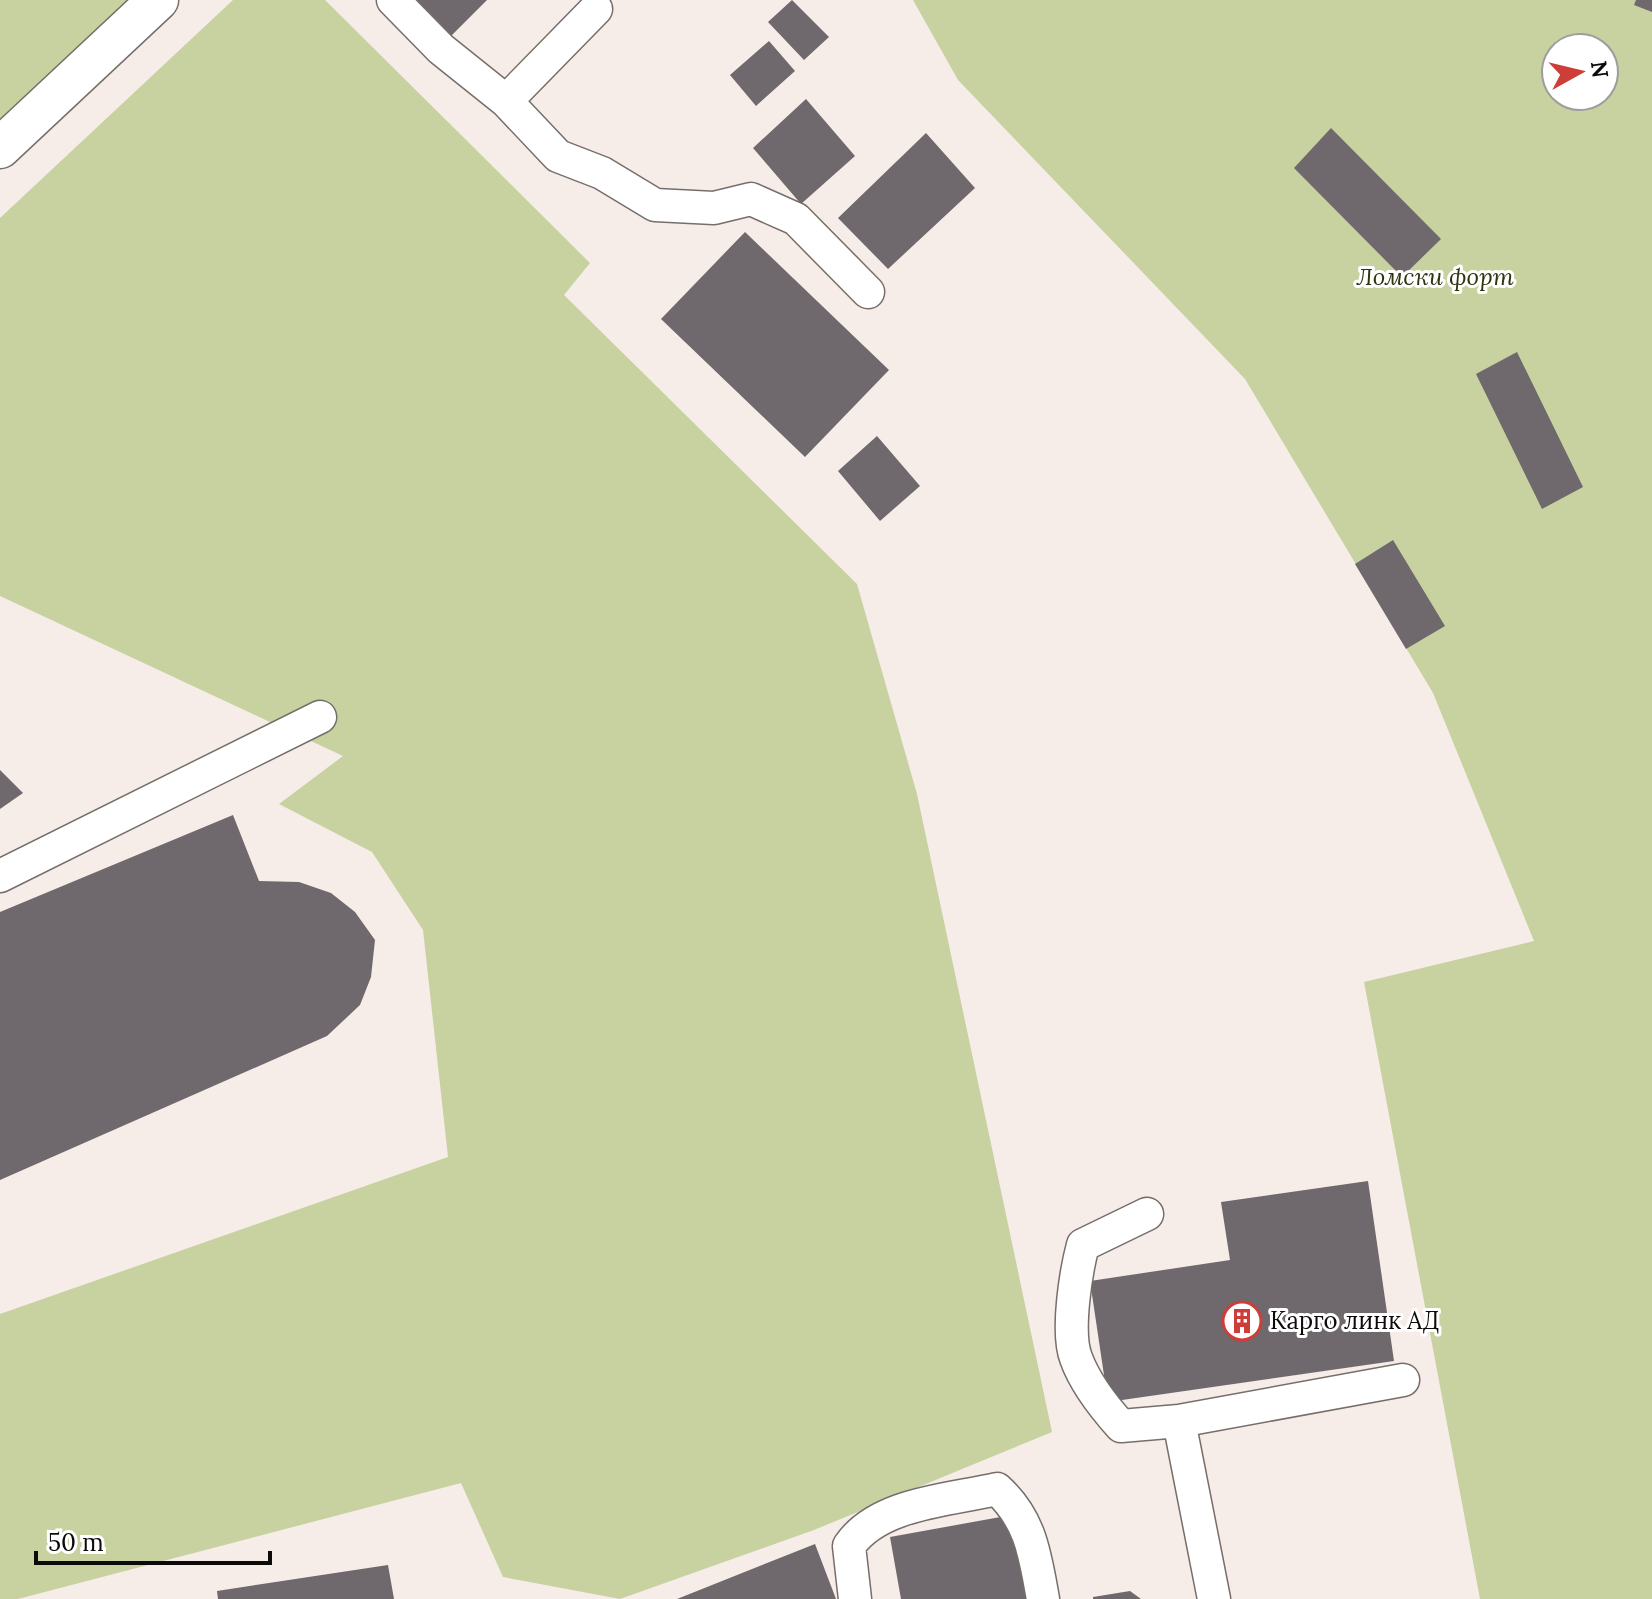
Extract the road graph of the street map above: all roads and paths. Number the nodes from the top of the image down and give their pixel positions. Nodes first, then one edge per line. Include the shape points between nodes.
1 (158, 0) edge
2 (393, 0) edge
3 (596, 9) dead end
4 (506, 101) junction
5 (0, 148) edge
6 (868, 292) dead end
7 (320, 717) dead end
8 (0, 876) edge
9 (1147, 1214) dead end
10 (1403, 1380) dead end
11 (1179, 1421) junction
12 (855, 1599) edge
13 (1043, 1599) edge
14 (1214, 1599) edge

1 - 5 main road
2 - 4 lane via 441,49
3 - 4 lane
4 - 6 lane via 558,156 602,173 655,205 714,208 751,199 796,219
7 - 8 lane
9 - 11 lane via 1083,1245 1074,1278 1075,1356 1101,1405 1121,1426
10 - 11 lane
11 - 14 lane
12 - 13 lane via 849,1546 860,1530 898,1512 997,1489 1015,1505 1031,1533

